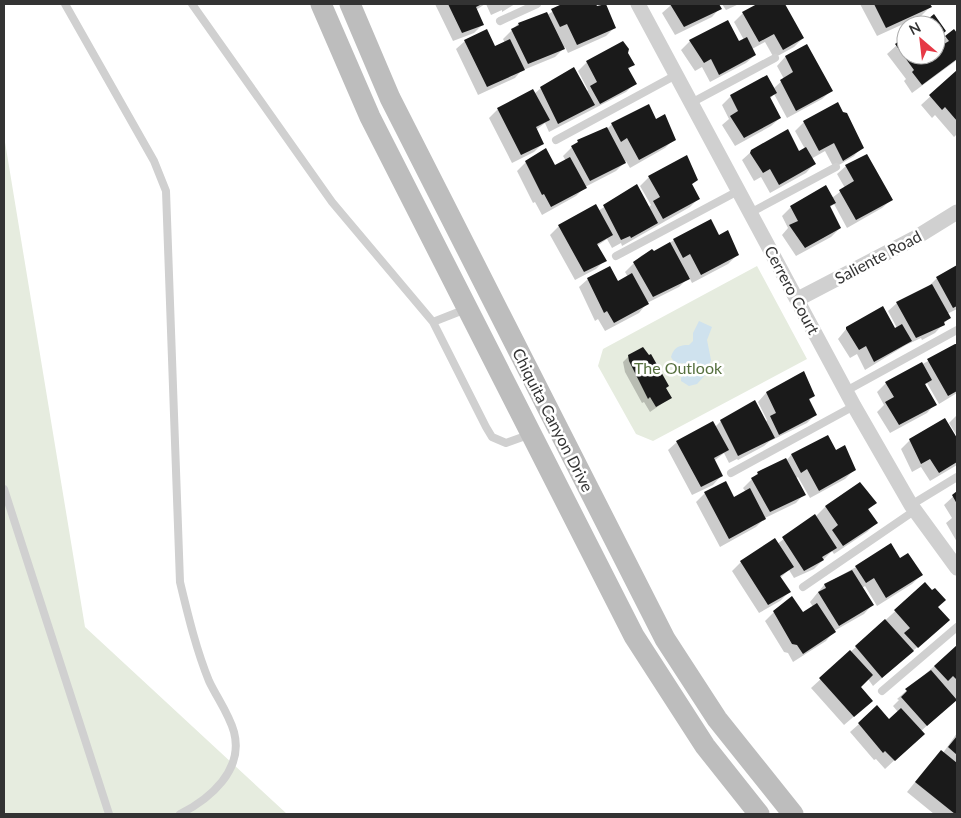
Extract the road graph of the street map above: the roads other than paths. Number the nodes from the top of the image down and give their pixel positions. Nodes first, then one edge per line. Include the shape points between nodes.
1 (65, 4) edge
2 (192, 4) edge
3 (321, 4) edge
4 (350, 4) edge
5 (537, 4) edge
6 (638, 4) edge
7 (500, 21) dead end
8 (775, 58) dead end
9 (676, 75) junction
10 (691, 103) junction
11 (556, 140) dead end
12 (836, 167) dead end
13 (738, 191) junction
14 (957, 212) edge
15 (750, 213) junction
16 (616, 256) dead end
17 (798, 300) junction
18 (467, 308) junction
19 (433, 322) junction
20 (957, 330) edge
21 (846, 391) junction
22 (854, 406) junction
23 (531, 434) junction
24 (731, 473) dead end
25 (957, 477) edge
26 (4, 489) edge
27 (913, 508) junction
28 (957, 568) edge
29 (803, 587) dead end
30 (957, 627) edge
31 (882, 691) dead end
32 (109, 814) edge
33 (180, 814) edge
34 (759, 814) edge
35 (793, 814) edge

1 - 33 lane via 154,161 166,191 180,582 206,671 234,731 236,746 228,774 212,794
2 - 19 lane via 332,202
3 - 18 main road, Chiquita Canyon Drive via 370,117
4 - 35 main road, Chiquita Canyon Drive via 390,98 665,639 717,719
5 - 7 lane
6 - 9 street, Cerrero Court
8 - 10 lane
9 - 10 street, Cerrero Court
9 - 11 lane
10 - 13 street, Cerrero Court
12 - 15 lane
13 - 15 street, Cerrero Court
13 - 16 lane
14 - 17 street, Saliente Road
15 - 17 street, Cerrero Court
17 - 21 street, Cerrero Court
18 - 19 lane
18 - 23 main road, Chiquita Canyon Drive
19 - 23 lane via 492,437 506,443
20 - 21 lane
21 - 22 street, Cerrero Court
22 - 24 lane
22 - 27 street, Cerrero Court
23 - 34 main road, Chiquita Canyon Drive via 634,636 705,746
25 - 27 lane
26 - 32 lane
27 - 28 street, Cerrero Court
27 - 29 lane
30 - 31 lane

